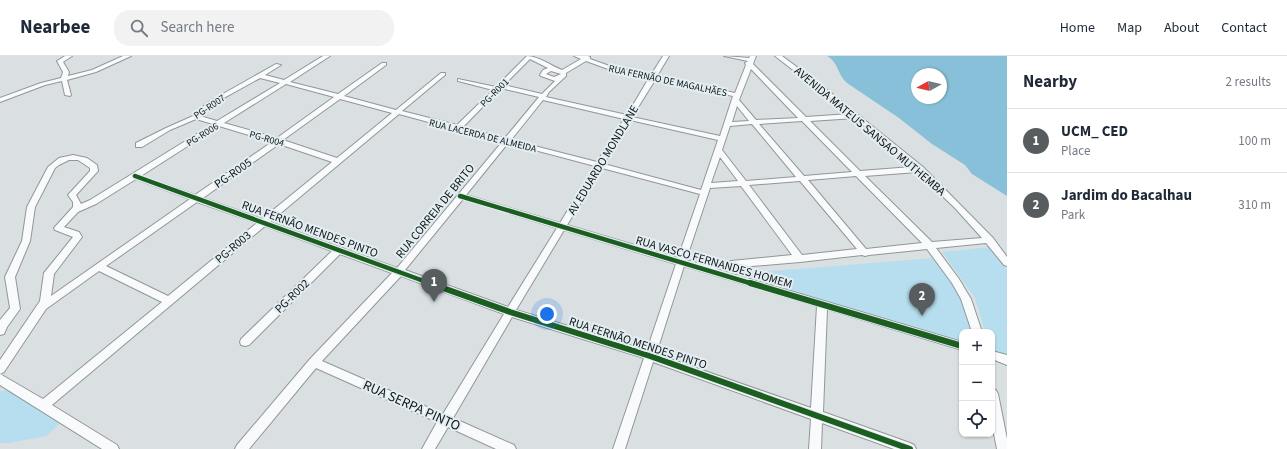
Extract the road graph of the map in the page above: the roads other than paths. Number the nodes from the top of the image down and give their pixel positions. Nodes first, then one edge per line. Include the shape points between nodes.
1 (68, 56) edge
2 (128, 56) edge
3 (327, 56) edge
4 (530, 56) edge
5 (577, 56) edge
6 (593, 56) edge
7 (666, 56) edge
8 (728, 56) edge
9 (778, 56) edge
10 (585, 60) junction
11 (750, 60) edge
12 (540, 62) junction
13 (384, 64) dead end
14 (278, 65) dead end
15 (560, 73) junction
16 (443, 74) dead end
17 (544, 74) junction
18 (261, 76) junction
19 (744, 76) junction
20 (64, 78) junction
21 (653, 78) junction
22 (763, 78) junction
23 (460, 80) dead end
24 (285, 82) junction
25 (499, 88) junction
26 (68, 95) dead end
27 (544, 95) junction
28 (339, 96) junction
29 (736, 98) junction
30 (0, 100) edge
31 (397, 113) junction
32 (856, 116) junction
33 (195, 117) junction
34 (628, 117) junction
35 (805, 120) junction
36 (754, 123) junction
37 (219, 124) junction
38 (727, 124) junction
39 (458, 128) junction
40 (722, 139) junction
41 (278, 141) junction
42 (506, 141) junction
43 (139, 145) dead end
44 (720, 150) junction
45 (338, 161) junction
46 (600, 165) junction
47 (920, 169) junction
48 (858, 173) junction
49 (135, 176) junction
50 (801, 177) junction
51 (744, 183) junction
52 (706, 190) junction
53 (460, 196) junction
54 (198, 198) junction
55 (75, 210) junction
56 (264, 222) junction
57 (562, 226) junction
58 (990, 240) junction
59 (930, 246) junction
60 (338, 250) junction
61 (865, 252) junction
62 (800, 258) junction
63 (680, 262) junction
64 (1007, 262) edge
65 (741, 264) junction
66 (99, 267) junction
67 (698, 268) junction
68 (398, 272) junction
69 (742, 280) junction
70 (169, 301) junction
71 (822, 304) junction
72 (42, 307) junction
73 (510, 312) junction
74 (976, 329) edge
75 (0, 331) edge
76 (245, 342) dead end
77 (959, 345) edge
78 (650, 356) junction
79 (995, 356) edge
80 (1007, 360) edge
81 (314, 362) junction
82 (0, 369) edge
83 (0, 379) edge
84 (993, 401) edge
85 (43, 406) junction
86 (816, 416) junction
87 (446, 420) junction
88 (113, 449) edge
89 (241, 449) edge
90 (428, 449) edge
91 (510, 449) edge
92 (620, 449) edge
93 (815, 449) edge
94 (910, 449) edge
95 (1003, 449) edge

1 - 20 street via 60,61 66,72
2 - 20 street via 100,68
3 - 24 street, PG-R006
4 - 12 street
4 - 25 street, PG-R001
5 - 10 street, RUA FERNÃO DE MAGALHÃES
6 - 10 street
7 - 21 street, AV EDUARDO MONDLANE
8 - 11 street
9 - 32 street, AVENIDA MATEUS SANSAO MUTHEMBA
10 - 15 street
10 - 21 street, RUA FERNÃO DE MAGALHÃES
11 - 19 street
11 - 22 street
12 - 15 street
12 - 17 street
13 - 28 street, PG-R005
14 - 18 street, PG-R007
15 - 17 street via 550,69
15 - 17 street via 551,79
15 - 27 street, RUA CORREIA DE BRITO
16 - 31 street, PG-R003
17 - 27 street
18 - 24 street, RUA LACERDA DE ALMEIDA
18 - 33 street, PG-R007 via 209,104
19 - 22 street
19 - 29 street
20 - 26 street
20 - 30 street
21 - 29 street, RUA FERNÃO DE MAGALHÃES
21 - 34 street, AV EDUARDO MONDLANE
22 - 35 street
23 - 25 street
24 - 28 street, RUA LACERDA DE ALMEIDA
24 - 37 street, PG-R006
25 - 27 street
25 - 39 street, PG-R001
27 - 34 street
27 - 42 street, RUA CORREIA DE BRITO
28 - 31 street, RUA LACERDA DE ALMEIDA
28 - 41 street, PG-R005
29 - 36 street
29 - 38 street
31 - 39 street, RUA LACERDA DE ALMEIDA
31 - 45 street, PG-R003
32 - 35 street
32 - 47 street, AVENIDA MATEUS SANSAO MUTHEMBA
33 - 37 street, PG-R004
33 - 43 street, PG-R007
34 - 40 street
34 - 46 street, AV EDUARDO MONDLANE
35 - 36 street
35 - 48 street
36 - 38 street
36 - 50 street
37 - 41 street, PG-R004
37 - 49 street, PG-R006
38 - 40 street
39 - 42 street, RUA LACERDA DE ALMEIDA
40 - 44 street
41 - 45 street, PG-R004
41 - 54 street, PG-R005
42 - 46 street, RUA LACERDA DE ALMEIDA
42 - 53 street, RUA CORREIA DE BRITO
44 - 51 street
44 - 52 street
45 - 56 street, PG-R003
46 - 52 street, RUA LACERDA DE ALMEIDA
46 - 57 street, AV EDUARDO MONDLANE
47 - 48 street, RUA LACERDA DE ALMEIDA
47 - 58 street, AVENIDA MATEUS SANSAO MUTHEMBA
48 - 50 street, RUA LACERDA DE ALMEIDA
48 - 59 street
49 - 54 street, RUA FERNÃO MENDES PINTO
49 - 55 street, PG-R006
50 - 51 street, RUA LACERDA DE ALMEIDA
50 - 61 street
51 - 52 street, RUA LACERDA DE ALMEIDA
51 - 62 street
52 - 63 street
53 - 57 street, RUA VASCO FERNANDES HOMEM
53 - 68 street, RUA CORREIA DE BRITO
54 - 56 street, RUA FERNÃO MENDES PINTO
54 - 66 street, PG-R005
55 - 72 street via 58,228 78,236 49,273 46,299
55 - 75 street via 77,202 72,195 94,172 94,167 77,157 67,158 55,164 36,195 31,207 26,241 10,276 15,309
56 - 60 street, RUA FERNÃO MENDES PINTO
56 - 70 street, PG-R003
57 - 63 street, RUA VASCO FERNANDES HOMEM
57 - 73 street, AV EDUARDO MONDLANE
58 - 59 street
58 - 64 street, AVENIDA MATEUS SANSAO MUTHEMBA
59 - 61 street
59 - 74 street via 966,299
60 - 68 street, RUA FERNÃO MENDES PINTO
60 - 76 street, PG-R002
61 - 62 street
62 - 65 street
63 - 67 street, RUA VASCO FERNANDES HOMEM
63 - 78 street
65 - 67 street
65 - 69 street
66 - 70 street
66 - 72 street, PG-R005
67 - 69 street, RUA VASCO FERNANDES HOMEM
68 - 73 street, RUA FERNÃO MENDES PINTO
68 - 81 street, RUA CORREIA DE BRITO
69 - 71 street, RUA VASCO FERNANDES HOMEM
70 - 85 street, PG-R003
71 - 77 street, RUA VASCO FERNANDES HOMEM
71 - 86 street
72 - 82 street
73 - 78 street, RUA FERNÃO MENDES PINTO
73 - 87 street, AV EDUARDO MONDLANE
78 - 86 street, RUA FERNÃO MENDES PINTO
78 - 92 street
79 - 80 street
81 - 87 street, RUA SERPA PINTO
81 - 89 street, RUA CORREIA DE BRITO
83 - 85 street
84 - 95 street
85 - 88 street
86 - 93 street
86 - 94 street, RUA FERNÃO MENDES PINTO
87 - 90 street, AV EDUARDO MONDLANE
87 - 91 street, RUA SERPA PINTO

